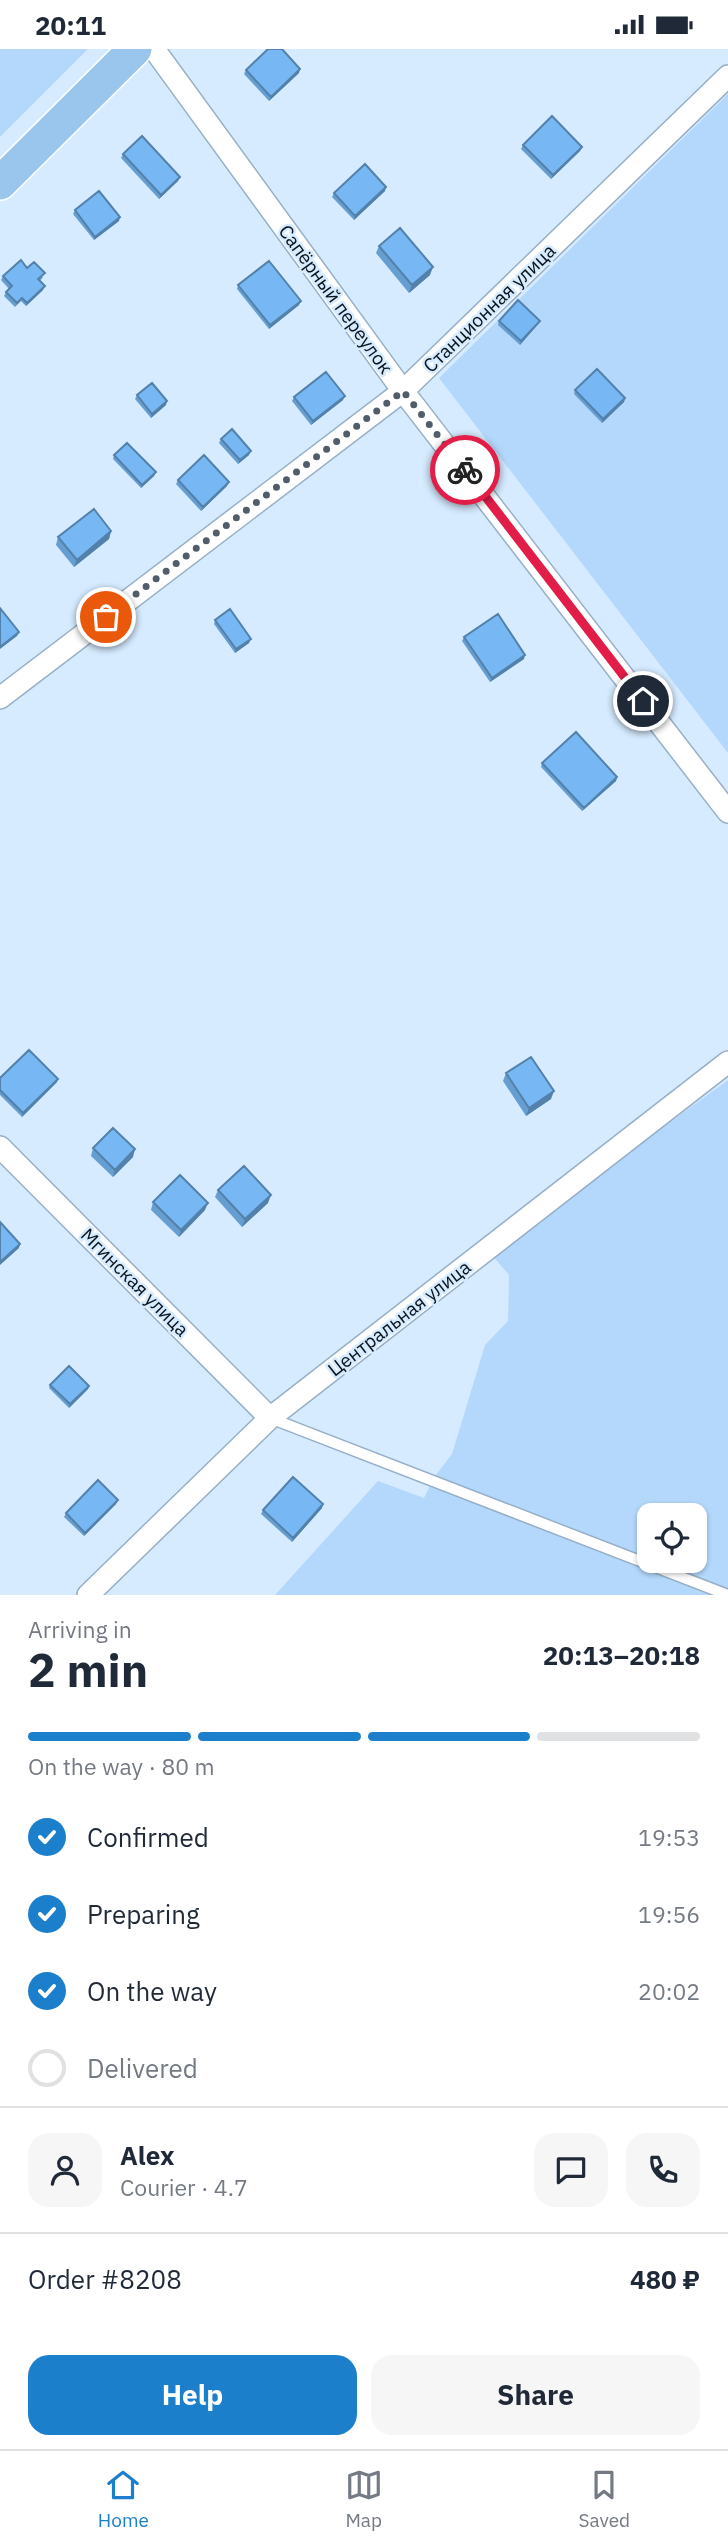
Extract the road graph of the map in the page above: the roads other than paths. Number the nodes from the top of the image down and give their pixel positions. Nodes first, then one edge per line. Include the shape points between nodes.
1 (135, 49) edge
2 (153, 49) edge
3 (728, 76) edge
4 (0, 183) edge
5 (403, 391) junction
6 (0, 698) edge
7 (728, 812) edge
8 (728, 1062) edge
9 (0, 1147) edge
10 (270, 1418) junction
11 (88, 1595) edge
12 (728, 1595) edge

1 - 4 main road
2 - 5 street, Сапёрный переулок
3 - 5 street, Станционная улица
5 - 6 street, Станционная улица
5 - 7 street, Сапёрный переулок
8 - 10 street, Центральная улица
9 - 10 street, Мгинская улица
10 - 11 street, Центральная улица
10 - 12 lane

